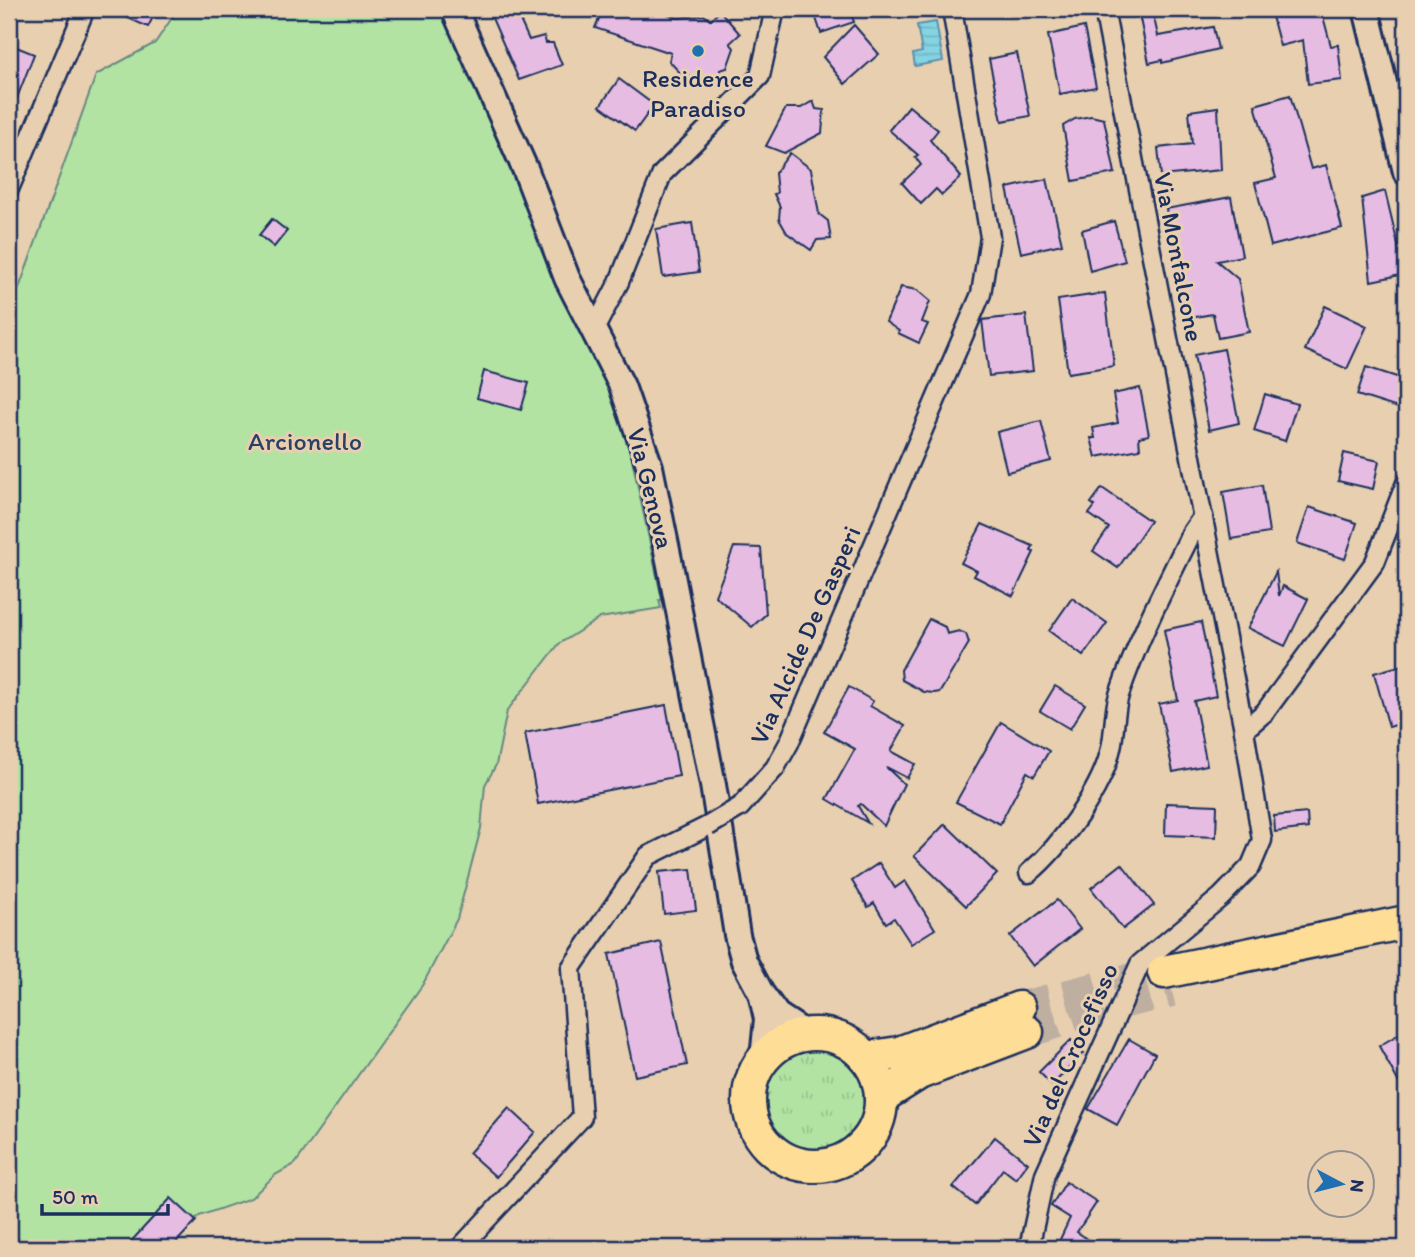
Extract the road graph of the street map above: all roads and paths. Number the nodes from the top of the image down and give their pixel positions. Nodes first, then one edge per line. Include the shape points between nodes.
1 (85, 9) edge
2 (454, 9) edge
3 (775, 9) edge
4 (952, 9) edge
5 (1104, 9) edge
6 (1366, 9) edge
7 (1406, 172) edge
8 (9, 189) edge
9 (595, 328) junction
10 (1406, 483) edge
11 (1203, 516) junction
12 (1244, 730) junction
13 (1029, 873) dead end
14 (1406, 922) edge
15 (1406, 942) edge
16 (761, 993) junction
17 (806, 1034) junction
18 (866, 1058) junction
19 (763, 1059) junction
20 (881, 1097) junction
21 (460, 1248) edge
22 (1029, 1248) edge

1 - 8 street
2 - 9 main road, Via Genova via 568,278
3 - 9 street via 760,76 662,174 619,282
4 - 21 street, Via Alcide De Gasperi, bridge via 990,237 981,294 789,743 775,768 740,807 648,856 571,968 582,1117
5 - 11 street, Via Monfalcone
6 - 7 main road
9 - 16 main road, Via Genova via 622,386 650,467 713,785 737,935
10 - 12 street via 1375,562 1265,712
11 - 12 street, Via Monfalcone
11 - 13 street via 1137,647 1118,698 1111,750 1100,779 1083,809
12 - 22 street, Via del Crocefisso via 1262,840 1251,866 1221,897 1140,964 1045,1174
14 - 15 highway via 1168,981
16 - 17 main road, Via Genova via 777,1015
16 - 19 main road, Via Genova via 767,1019
17 - 18 highway, Via Genova via 839,1038
17 - 19 highway via 782,1042
18 - 20 highway via 877,1076
18 - 20 highway via 899,1054 1023,1020
19 - 20 highway, Via Genova via 749,1095 754,1123 770,1148 804,1165 842,1160 859,1149 875,1126

